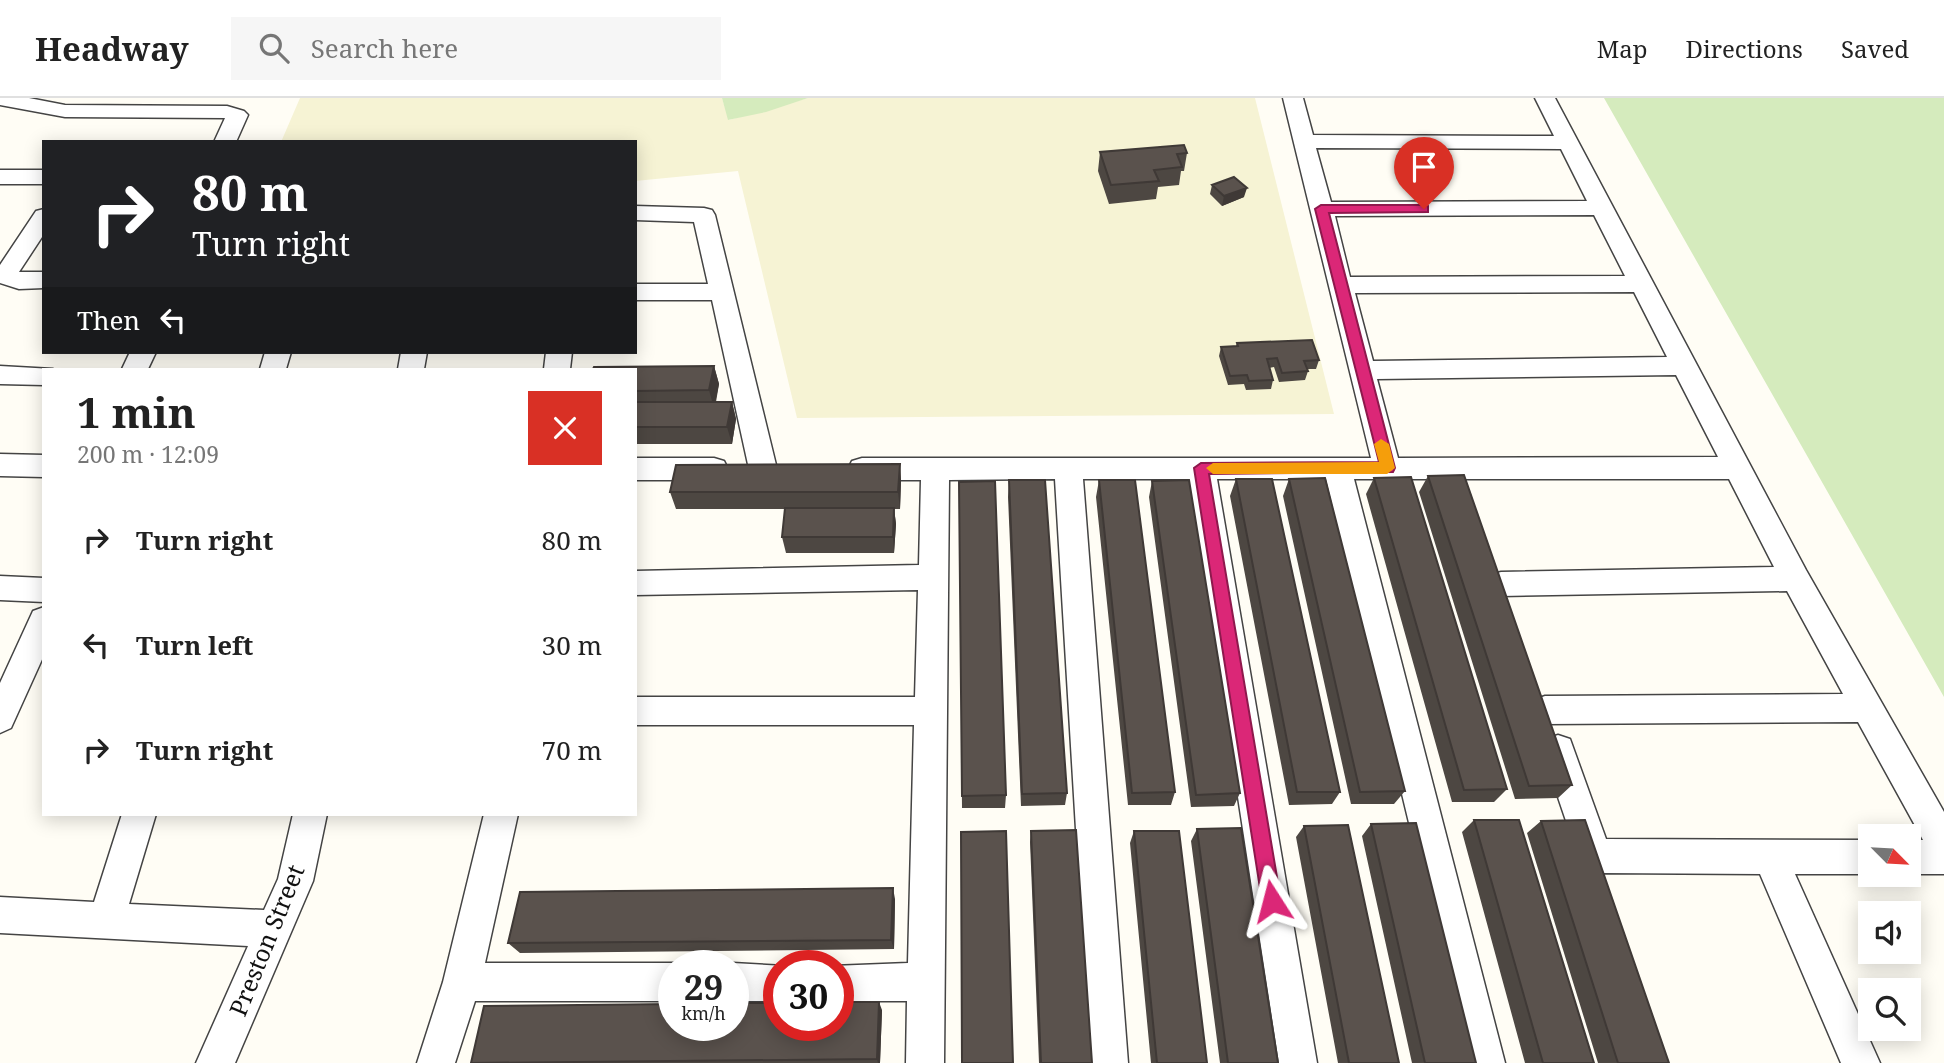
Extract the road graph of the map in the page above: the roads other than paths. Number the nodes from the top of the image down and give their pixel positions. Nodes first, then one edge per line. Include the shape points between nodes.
1 (1293, 98) edge
2 (1545, 98) edge
3 (0, 99) edge
4 (226, 140) edge
5 (1304, 141) junction
6 (1568, 143) junction
7 (0, 177) edge
8 (42, 177) edge
9 (1603, 208) junction
10 (1321, 209) junction
11 (637, 213) edge
12 (42, 219) edge
13 (42, 281) edge
14 (1642, 284) junction
15 (1340, 285) junction
16 (637, 292) edge
17 (722, 292) junction
18 (1684, 366) junction
19 (1362, 370) junction
20 (715, 373) edge
21 (741, 373) junction
22 (0, 376) edge
23 (42, 376) edge
24 (0, 465) edge
25 (42, 466) edge
26 (935, 468) junction
27 (1201, 468) junction
28 (1337, 468) junction
29 (1387, 468) junction
30 (1736, 468) junction
31 (637, 469) edge
32 (829, 469) edge
33 (1068, 469) junction
34 (933, 577) junction
35 (1795, 579) junction
36 (637, 583) edge
37 (1501, 584) edge
38 (0, 588) edge
39 (42, 590) edge
40 (42, 624) edge
41 (1866, 708) junction
42 (637, 711) edge
43 (931, 711) junction
44 (0, 718) edge
45 (138, 816) edge
46 (310, 816) edge
47 (500, 816) edge
48 (1944, 845) edge
49 (1944, 856) edge
50 (1770, 857) junction
51 (1858, 857) edge
52 (1922, 857) edge
53 (0, 915) edge
54 (106, 921) junction
55 (274, 929) junction
56 (462, 982) junction
57 (658, 982) edge
58 (854, 982) edge
59 (926, 982) junction
60 (215, 1063) edge
61 (436, 1063) edge
62 (925, 1063) edge
63 (1109, 1063) edge
64 (1298, 1063) edge
65 (1486, 1063) edge
66 (1861, 1063) edge

1 - 5 street
2 - 6 street
3 - 4 street via 65,111 237,115
5 - 6 street
5 - 10 street
6 - 9 street
7 - 8 street
9 - 10 street
9 - 14 street
10 - 15 street
11 - 17 street via 704,215
12 - 13 street via 5,276
14 - 15 street
14 - 18 street
15 - 19 street
16 - 17 street
17 - 21 street
18 - 19 street
18 - 30 street
19 - 29 street
20 - 21 street
21 - 31 street via 776,469
22 - 23 street
24 - 25 street
26 - 32 street
26 - 33 street
26 - 34 street
27 - 28 street
27 - 33 street
27 - 64 street
28 - 29 street
28 - 65 street
29 - 30 street via 1466,481
30 - 35 street
33 - 63 street
34 - 36 street
34 - 43 street
35 - 37 street
35 - 41 street
38 - 39 street
40 - 44 street
41 - 48 street
41 - 50 street via 1540,698 1599,869
42 - 43 street
43 - 59 street
45 - 54 street
46 - 55 street, Preston Street via 295,881
47 - 56 street
49 - 52 street
50 - 51 street
50 - 66 street
53 - 54 street
54 - 55 street
55 - 60 street, Preston Street
56 - 57 street
56 - 61 street
58 - 59 street
59 - 62 street

